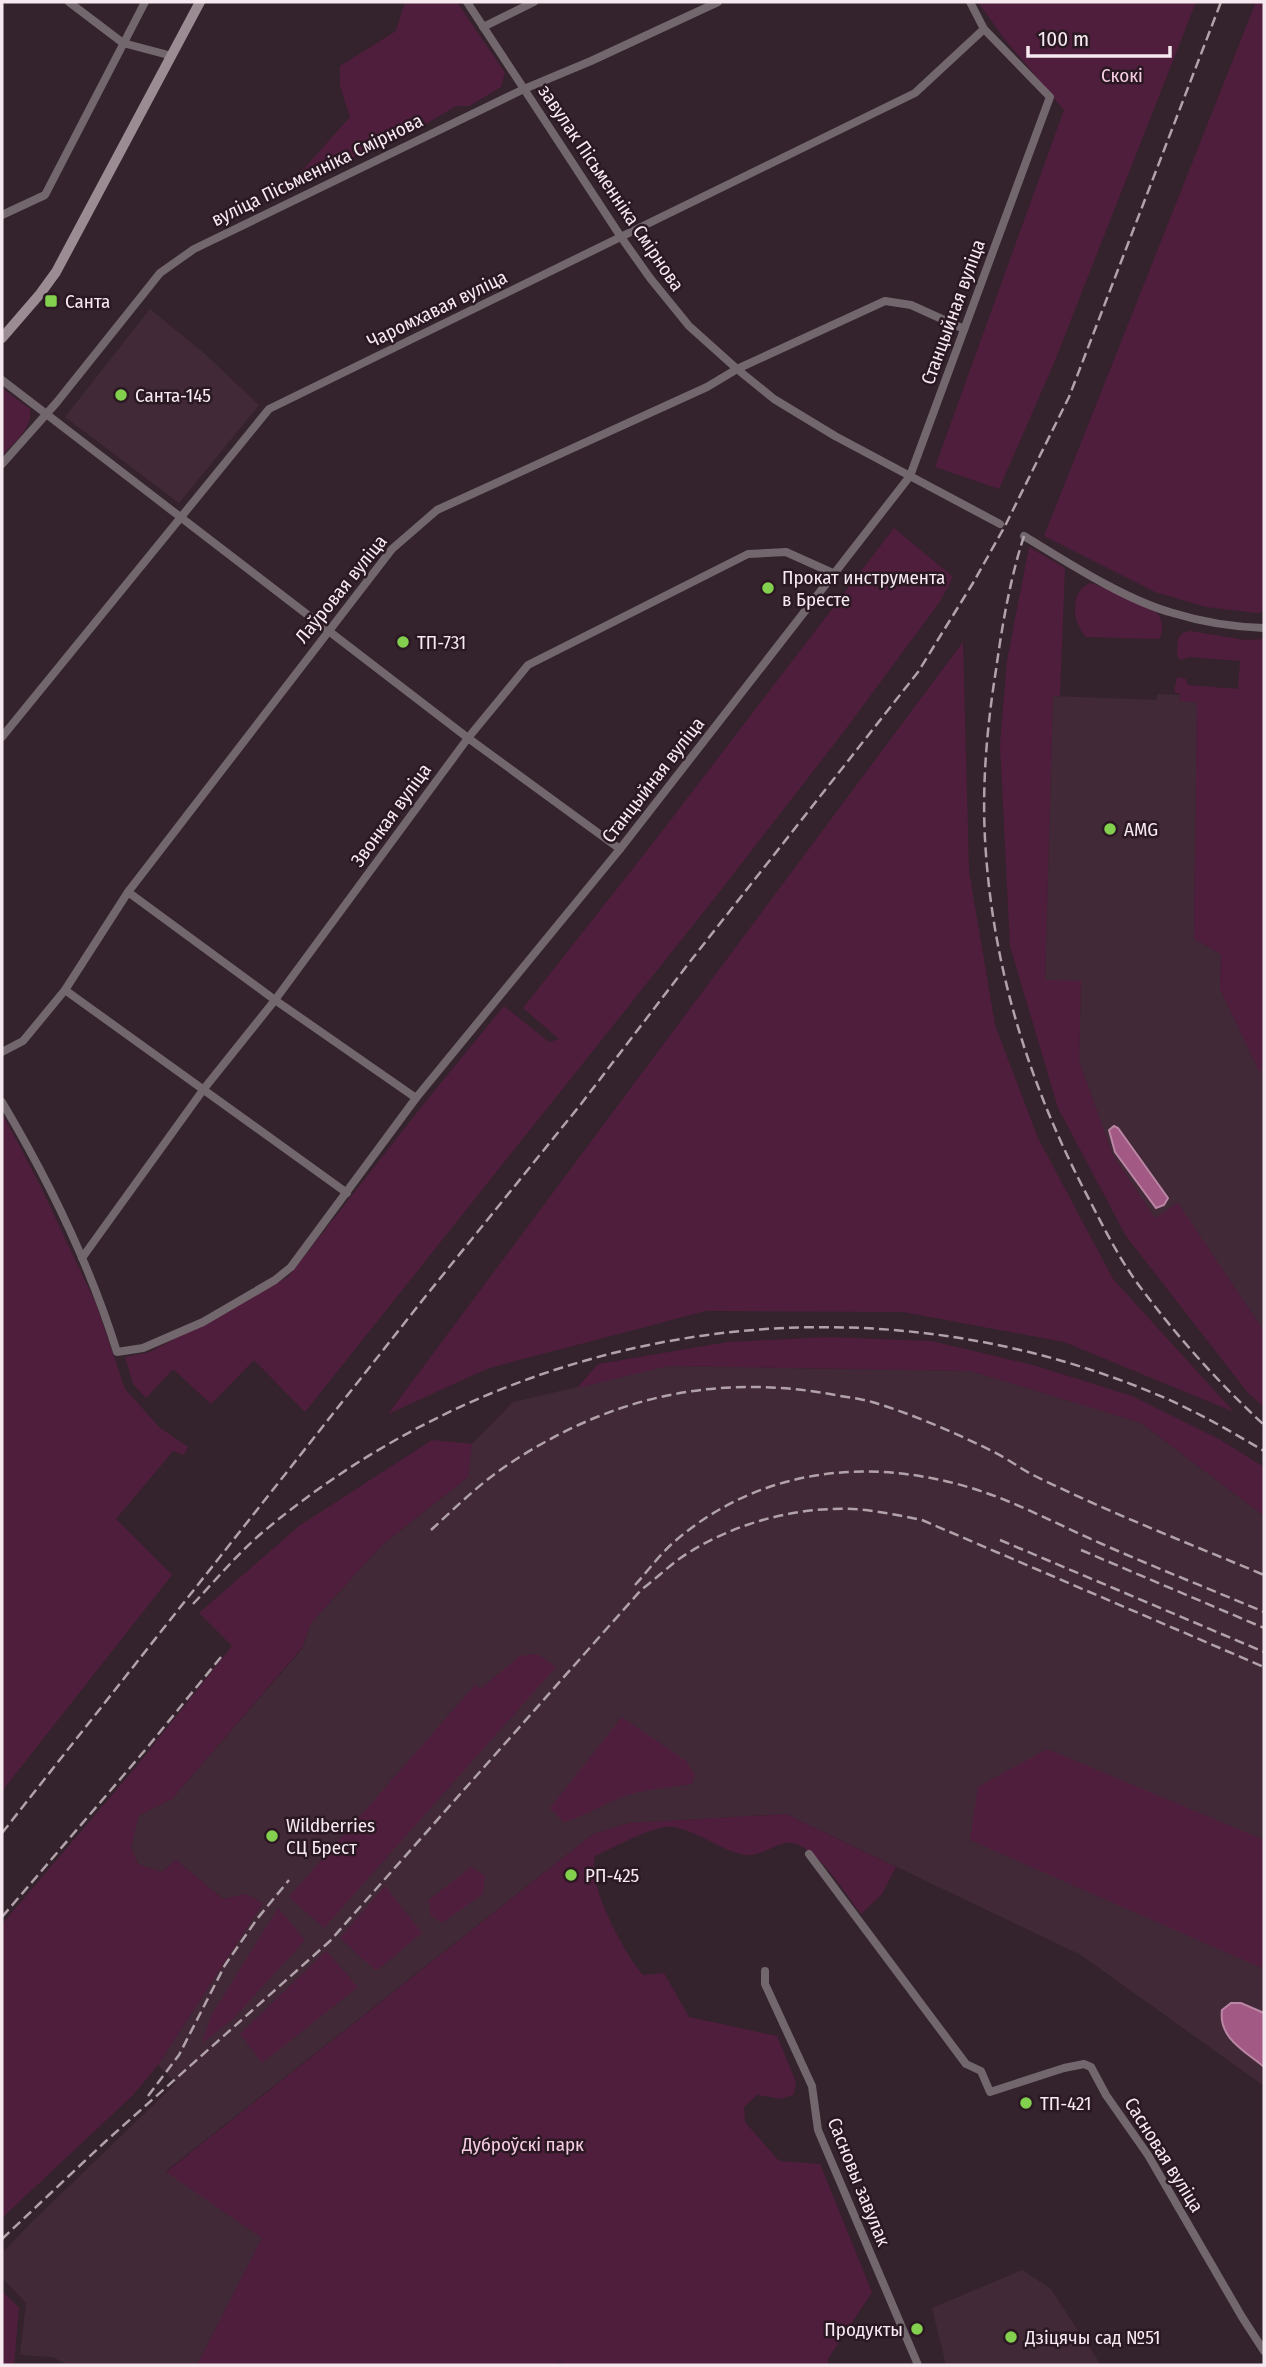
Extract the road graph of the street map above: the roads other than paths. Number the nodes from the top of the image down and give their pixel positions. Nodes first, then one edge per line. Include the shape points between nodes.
1 (69, 2) edge
2 (145, 2) edge
3 (200, 2) edge
4 (467, 2) edge
5 (534, 2) edge
6 (718, 2) edge
7 (970, 2) edge
8 (483, 27) junction
9 (984, 29) junction
10 (123, 43) junction
11 (172, 56) junction
12 (524, 89) junction
13 (2, 215) edge
14 (621, 237) junction
15 (964, 329) junction
16 (2, 338) edge
17 (737, 369) junction
18 (2, 380) edge
19 (47, 414) junction
20 (2, 464) edge
21 (910, 475) junction
22 (181, 517) junction
23 (1000, 524) dead end
24 (1024, 536) dead end
25 (835, 573) junction
26 (1264, 628) edge
27 (327, 630) junction
28 (2, 737) edge
29 (468, 738) junction
30 (620, 849) junction
31 (128, 892) junction
32 (65, 990) junction
33 (275, 1000) junction
34 (2, 1052) edge
35 (203, 1090) junction
36 (416, 1098) junction
37 (2, 1102) edge
38 (347, 1193) junction
39 (82, 1258) junction
40 (809, 1854) dead end
41 (765, 1971) dead end
42 (1264, 2351) edge
43 (918, 2365) edge

1 - 10 street
2 - 10 street
3 - 11 main road
4 - 8 street, завулак Пісьменніка Смірнова
5 - 8 street
6 - 12 street, вуліца Пісьменніка Смірнова
7 - 9 street
8 - 12 street, завулак Пісьменніка Смірнова
9 - 14 street, Чаромхавая вуліца via 915,93
9 - 15 street, Станцыйная вуліца via 1049,97
10 - 11 street
10 - 13 street via 45,195
11 - 16 main road via 56,272
12 - 14 street, завулак Пісьменніка Смірнова
12 - 19 street, вуліца Пісьменніка Смірнова via 194,249 160,273
14 - 17 street, завулак Пісьменніка Смірнова via 689,326
14 - 22 street, Чаромхавая вуліца via 269,409
15 - 17 street, Лаўровая вуліца via 911,305 885,301
15 - 21 street, Станцыйная вуліца
17 - 21 street, завулак Пісьменніка Смірнова via 774,399
17 - 27 street, Лаўровая вуліца via 437,510 391,549
18 - 19 street
19 - 20 street, вуліца Пісьменніка Смірнова
19 - 22 street
21 - 23 street, завулак Пісьменніка Смірнова
21 - 25 street, Станцыйная вуліца
22 - 27 street
22 - 28 street, Чаромхавая вуліца
24 - 26 street via 1125,593 1172,613
25 - 29 street, Звонкая вуліца via 786,552 748,554 527,665
25 - 30 street, Станцыйная вуліца
27 - 29 street
27 - 31 street, Лаўровая вуліца
29 - 30 street
29 - 33 street, Звонкая вуліца
30 - 36 street, Станцыйная вуліца
31 - 32 street, Лаўровая вуліца
31 - 33 street
32 - 34 street, Лаўровая вуліца via 23,1041
32 - 35 street
33 - 35 street, Звонкая вуліца
33 - 36 street
35 - 38 street
35 - 39 street, Звонкая вуліца
36 - 38 street, Станцыйная вуліца
37 - 39 street
38 - 39 street, Станцыйная вуліца via 291,1267 275,1280 143,1348 117,1352 102,1301
40 - 42 street, Сасновая вуліца via 966,2064 981,2071 990,2092 1064,2068 1091,2067
41 - 43 street, Сасновы завулак via 765,1984 812,2086 818,2130

